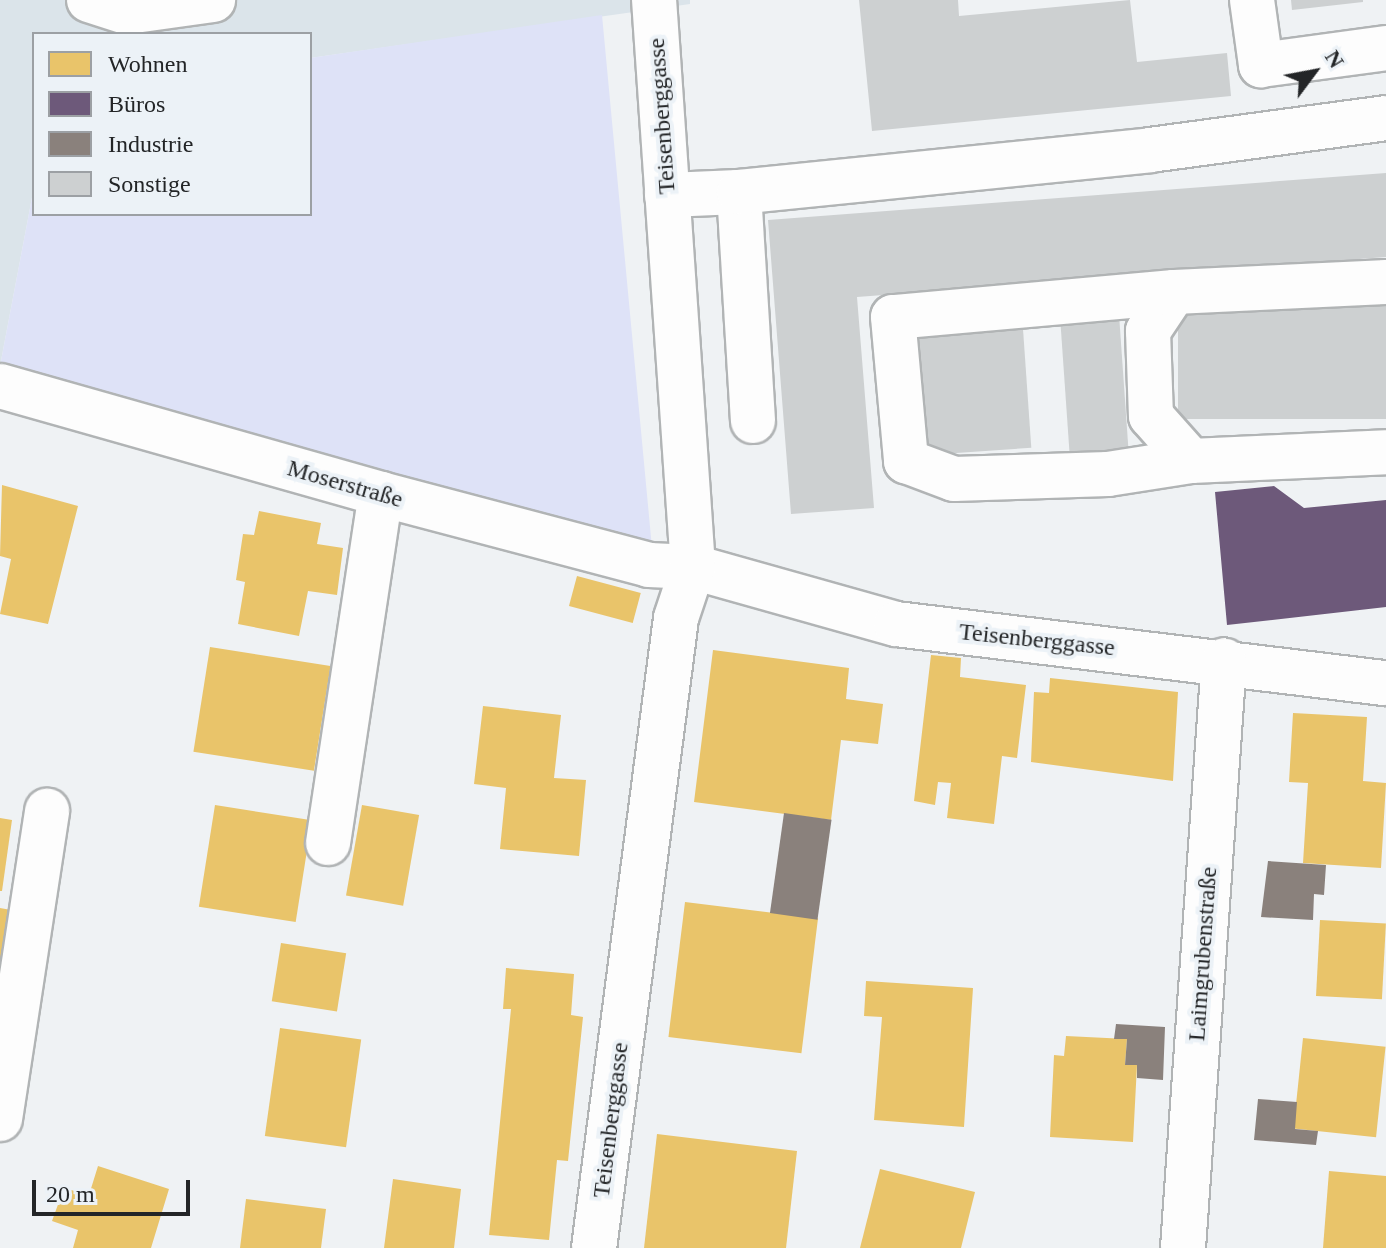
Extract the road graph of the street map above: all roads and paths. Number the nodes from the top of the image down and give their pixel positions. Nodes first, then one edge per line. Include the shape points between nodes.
1 (89, 0) edge
2 (213, 0) edge
3 (654, 0) edge
4 (1252, 0) edge
5 (1386, 48) edge
6 (1386, 118) edge
7 (739, 192) junction
8 (667, 195) junction
9 (1386, 282) edge
10 (1174, 292) junction
11 (0, 386) edge
12 (753, 421) dead end
13 (1386, 452) edge
14 (1191, 461) junction
15 (381, 494) junction
16 (693, 567) junction
17 (1224, 660) junction
18 (1386, 683) edge
19 (47, 811) dead end
20 (328, 843) dead end
21 (0, 1119) edge
22 (594, 1248) edge
23 (1183, 1248) edge

1 - 2 street via 127,12
3 - 8 street, Teisenberggasse
4 - 5 street via 1261,65
6 - 7 street via 1150,150
7 - 8 street
7 - 12 street
8 - 16 street, Teisenberggasse
9 - 10 street
10 - 14 street via 1148,331 1151,416
10 - 14 street via 893,317 906,461 954,479 1108,474
11 - 15 street, Moserstraße
13 - 14 street
15 - 16 street, Moserstraße via 649,565
15 - 20 street
16 - 17 street, Teisenberggasse via 896,624
16 - 22 street, Teisenberggasse via 676,618
17 - 18 street, Teisenberggasse
17 - 23 street, Laimgrubenstraße
19 - 21 street

